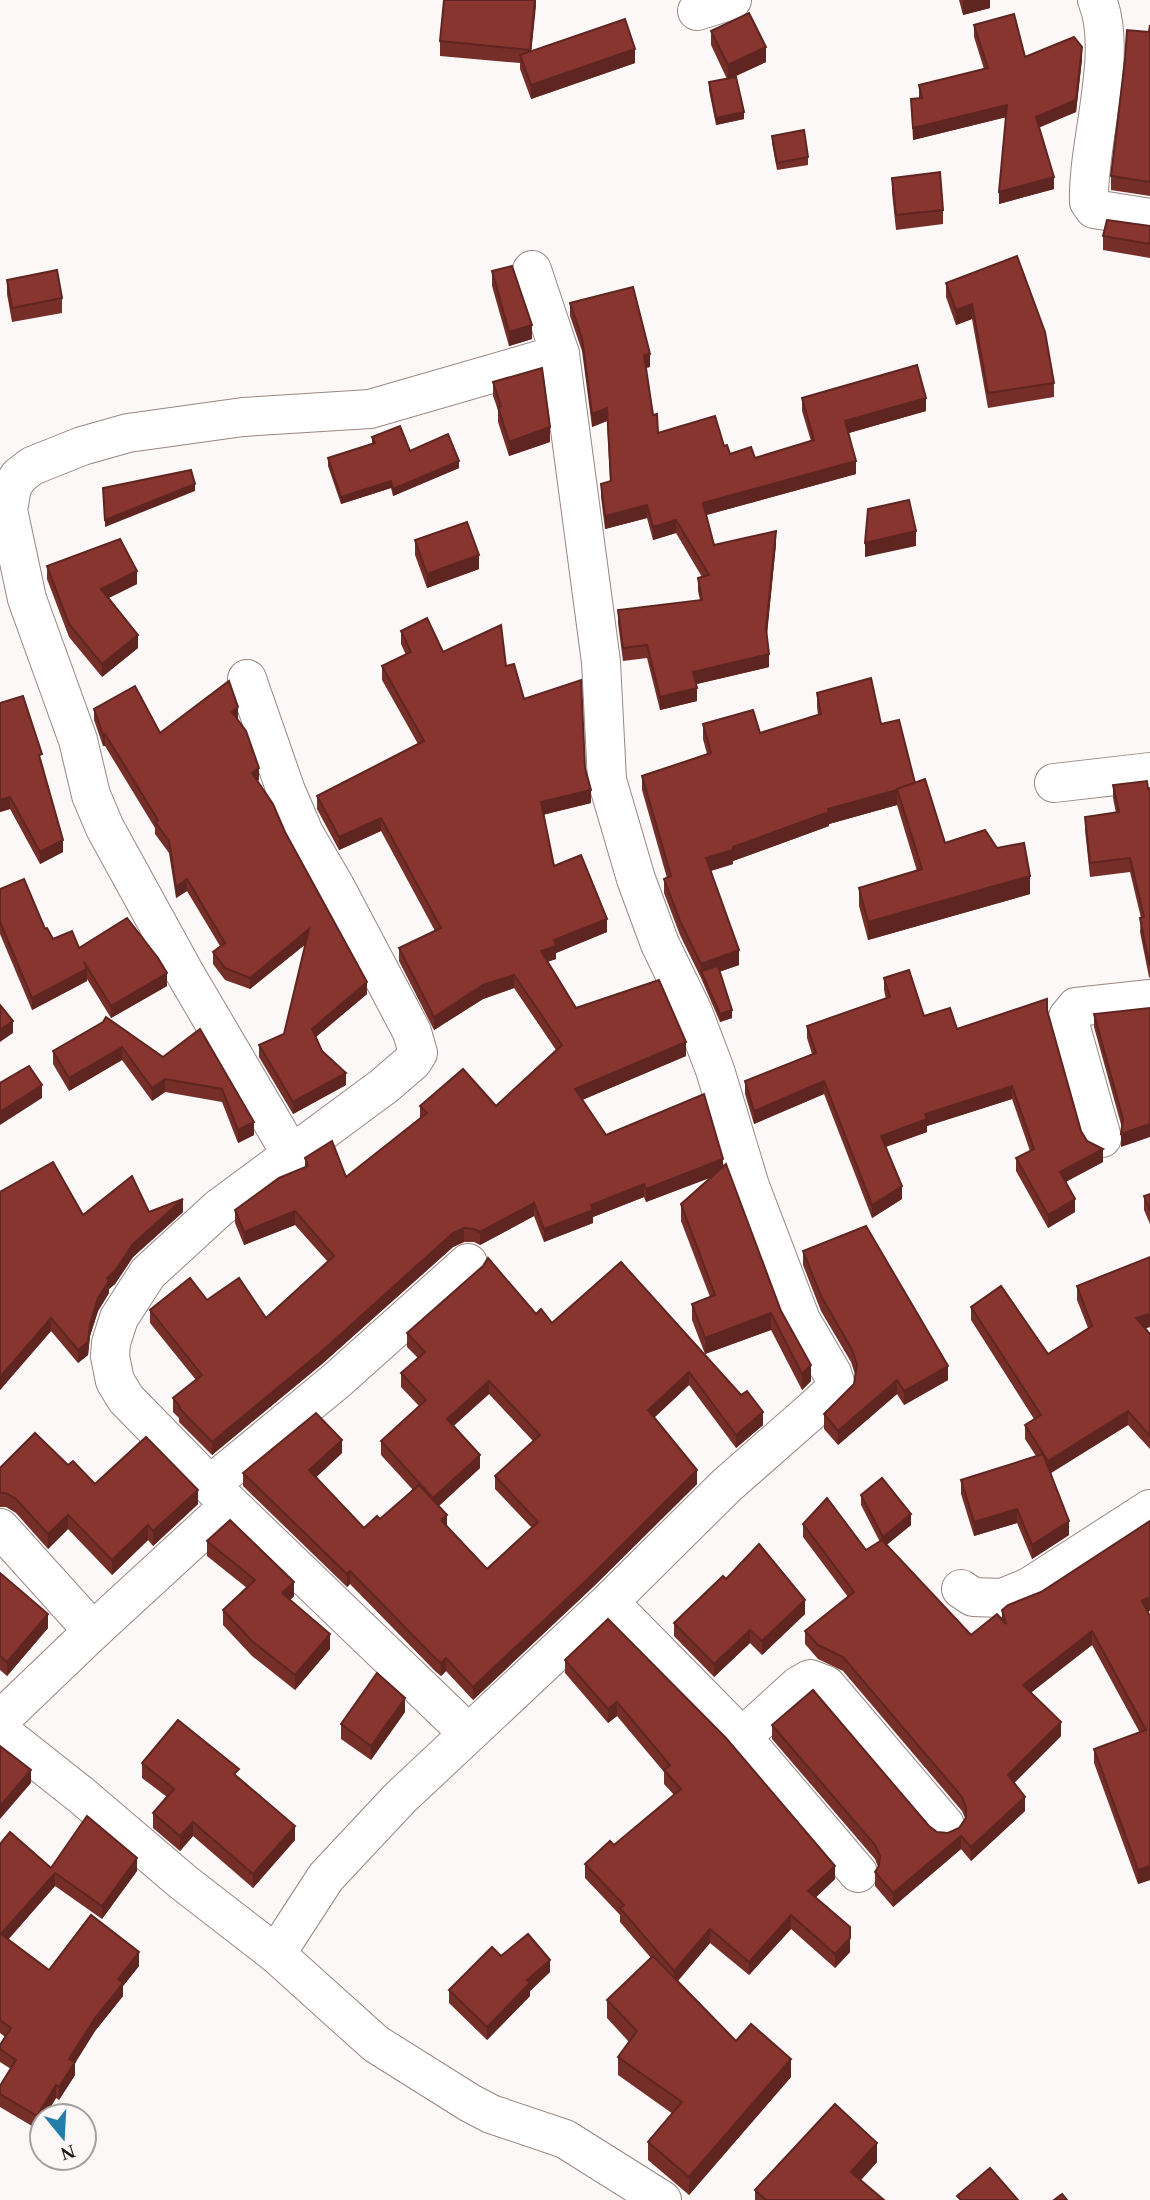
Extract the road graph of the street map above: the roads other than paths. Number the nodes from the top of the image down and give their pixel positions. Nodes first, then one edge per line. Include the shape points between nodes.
1 (1097, 0) edge
2 (1150, 218) edge
3 (532, 270) dead end
4 (560, 354) junction
5 (247, 679) dead end
6 (1150, 772) edge
7 (1054, 783) dead end
8 (1150, 999) edge
9 (1102, 1138) dead end
10 (290, 1154) junction
11 (468, 1263) dead end
12 (220, 1495) junction
13 (1150, 1509) edge
14 (0, 1528) edge
15 (961, 1589) dead end
16 (610, 1602) junction
17 (93, 1631) junction
18 (0, 1720) edge
19 (0, 1731) edge
20 (468, 1734) junction
21 (742, 1737) junction
22 (946, 1825) dead end
23 (858, 1873) dead end
24 (276, 1954) junction
25 (662, 2200) edge

1 - 2 street via 1103,13 1104,54 1089,202 1094,209
3 - 4 street
4 - 10 street via 370,409 243,417 128,433 32,466 12,487 8,510 26,599 78,740 91,795 183,970
4 - 16 street via 601,662 607,780 636,878 715,1070 750,1186 801,1320 836,1381 834,1390 727,1485
5 - 10 street via 304,833 406,1020 418,1053 384,1086
6 - 7 street
8 - 9 street via 1076,1007 1068,1017
10 - 12 street via 219,1208 148,1273 119,1318 111,1343 112,1371 126,1399
11 - 12 street via 336,1381
12 - 17 street
12 - 20 street
13 - 15 street via 1029,1587 1002,1598 973,1597
14 - 17 street
16 - 20 street
16 - 21 street
17 - 18 street
19 - 24 street
20 - 24 street via 327,1877
21 - 22 street via 798,1686 810,1679 826,1685
21 - 23 street
24 - 25 street via 388,2051 491,2114 565,2139

